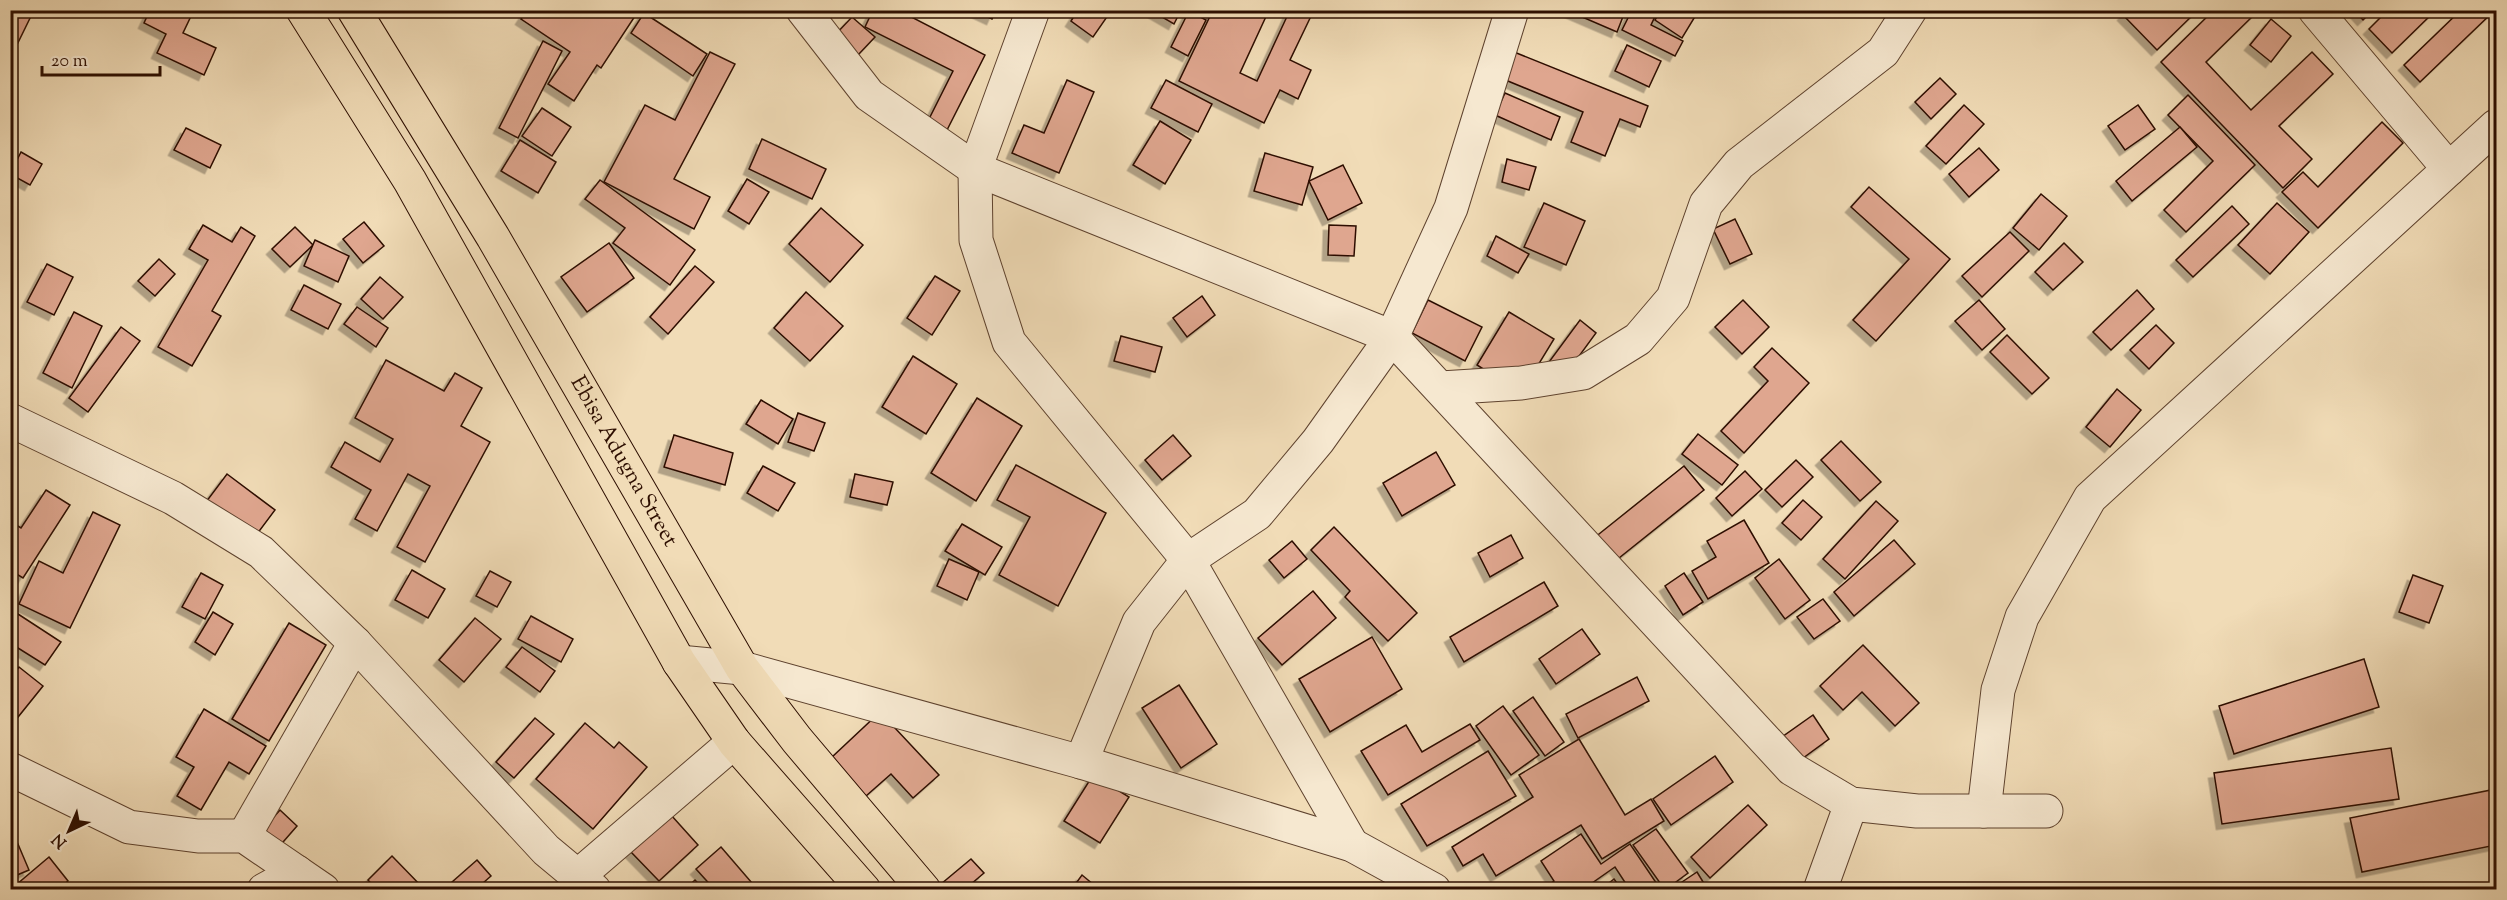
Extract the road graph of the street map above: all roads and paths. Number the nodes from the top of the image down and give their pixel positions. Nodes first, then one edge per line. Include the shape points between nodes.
1 (303, 10) edge
2 (354, 10) edge
3 (803, 10) edge
4 (1033, 10) edge
5 (1512, 10) edge
6 (1910, 10) edge
7 (2314, 10) edge
8 (2496, 126) edge
9 (975, 169) junction
10 (2449, 169) junction
11 (1392, 337) junction
12 (1441, 388) junction
13 (10, 420) edge
14 (1188, 560) junction
15 (355, 643) junction
16 (679, 662) junction
17 (742, 668) junction
18 (734, 742) junction
19 (1081, 762) junction
20 (10, 769) edge
21 (1851, 804) junction
22 (1984, 811) junction
23 (2046, 811) dead end
24 (244, 836) junction
25 (1353, 845) junction
26 (310, 881) edge
27 (586, 883) edge
28 (264, 890) edge
29 (864, 890) edge
30 (924, 890) edge
31 (1434, 890) edge
32 (1820, 890) edge

1 - 16 main road via 410,181
2 - 17 main road, Ebisa Adugna Street via 493,237
3 - 9 street via 869,95
4 - 9 street
5 - 11 street via 1451,208
6 - 12 street via 1883,52 1739,164 1706,204 1673,298 1638,339 1583,373 1521,383
7 - 10 street
8 - 10 street
9 - 11 street
9 - 14 street via 976,240 1009,342
10 - 22 street via 2090,498 2022,617 1998,690
11 - 12 street
11 - 14 street via 1318,441 1257,514
12 - 21 street via 1792,769
13 - 15 street via 173,498 261,552
14 - 19 street via 1139,622
14 - 25 street
15 - 24 street
15 - 27 street via 546,850
16 - 17 street
16 - 18 main road
17 - 19 street
17 - 30 main road, Ebisa Adugna Street via 797,740
18 - 27 street
18 - 29 main road
19 - 25 street
20 - 24 street via 129,827 198,836
21 - 22 street via 1917,811
21 - 32 street
22 - 23 street
24 - 26 street
25 - 31 street
26 - 28 street

